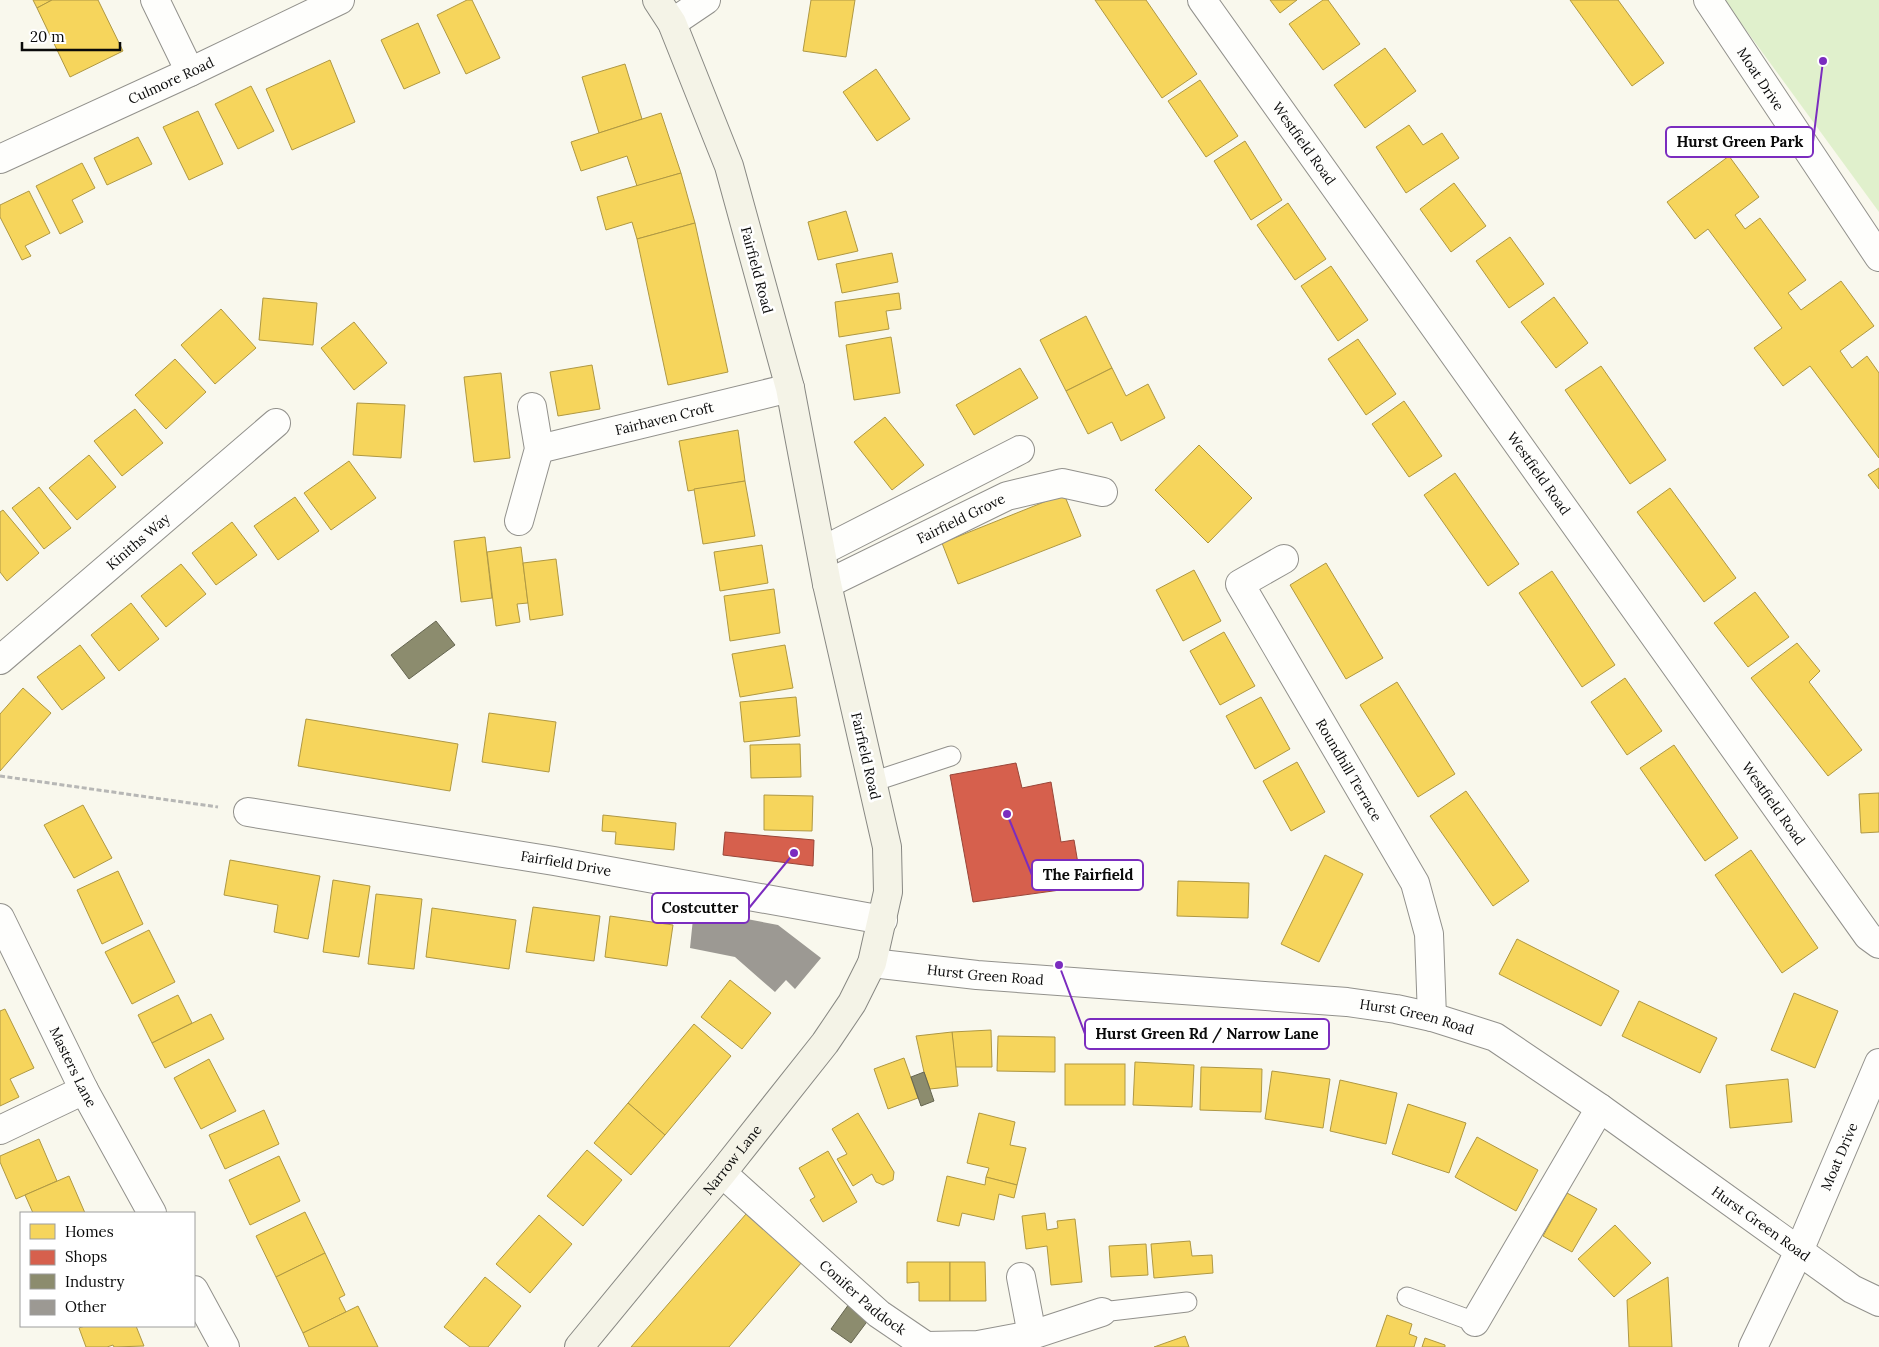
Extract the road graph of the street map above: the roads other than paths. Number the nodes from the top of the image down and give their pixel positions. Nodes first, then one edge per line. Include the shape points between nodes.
1 (155, 0) edge
2 (340, 0) edge
3 (658, 0) edge
4 (706, 0) edge
5 (1202, 0) edge
6 (1708, 0) edge
7 (672, 23) junction
8 (190, 72) junction
9 (0, 159) edge
10 (1879, 257) edge
11 (790, 388) junction
12 (532, 407) dead end
13 (276, 423) dead end
14 (539, 449) junction
15 (1020, 450) dead end
16 (1103, 492) dead end
17 (519, 521) dead end
18 (822, 551) junction
19 (1284, 559) dead end
20 (827, 584) junction
21 (0, 660) edge
22 (951, 756) dead end
23 (872, 782) junction
24 (248, 812) road end
25 (0, 918) edge
26 (882, 920) junction
27 (1879, 944) edge
28 (872, 963) junction
29 (1432, 1017) junction
30 (1879, 1063) edge
31 (84, 1090) junction
32 (1600, 1108) junction
33 (0, 1130) edge
34 (722, 1173) junction
35 (151, 1212) edge
36 (1799, 1251) junction
37 (1021, 1277) dead end
38 (195, 1292) edge
39 (1407, 1297) dead end
40 (1187, 1302) dead end
41 (1879, 1302) edge
42 (1102, 1312) joint
43 (1475, 1322) joint
44 (1032, 1335) junction
45 (225, 1347) edge
46 (579, 1347) edge
47 (1753, 1347) edge

1 - 8 street
2 - 8 street, Culmore Road
3 - 7 main road, Fairfield Road
4 - 7 street
5 - 27 street, Westfield Road via 1868,936
6 - 10 street, Moat Drive
7 - 11 main road, Fairfield Road via 729,166
8 - 9 street, Culmore Road
11 - 14 street, Fairhaven Croft
11 - 18 main road, Fairfield Road
12 - 14 street
13 - 21 street, Kiniths Way
14 - 17 street
15 - 18 street
16 - 20 street, Fairfield Grove via 1062,483 1008,496
18 - 20 main road, Fairfield Road
19 - 29 street, Roundhill Terrace via 1240,584 1415,883 1429,934
20 - 23 main road, Fairfield Road
22 - 23 lane
23 - 26 main road, Fairfield Road via 887,847 888,892
24 - 26 street, Fairfield Drive via 563,862
25 - 31 street, Masters Lane
26 - 28 main road, Fairfield Road
28 - 29 street, Hurst Green Road via 977,975 1348,1002
28 - 34 main road, Narrow Lane via 852,1003 825,1044
29 - 32 street, Hurst Green Road via 1495,1037
30 - 36 street, Moat Drive
31 - 33 street
31 - 35 street, Masters Lane
32 - 36 street, Hurst Green Road
32 - 43 street
34 - 44 street, Conifer Paddock via 879,1314 926,1346 978,1345
34 - 46 main road, Narrow Lane
36 - 41 street, Hurst Green Road via 1852,1289
36 - 47 street, Moat Drive
37 - 44 street
38 - 45 street
39 - 43 lane
40 - 42 lane
42 - 44 street, Conifer Paddock

